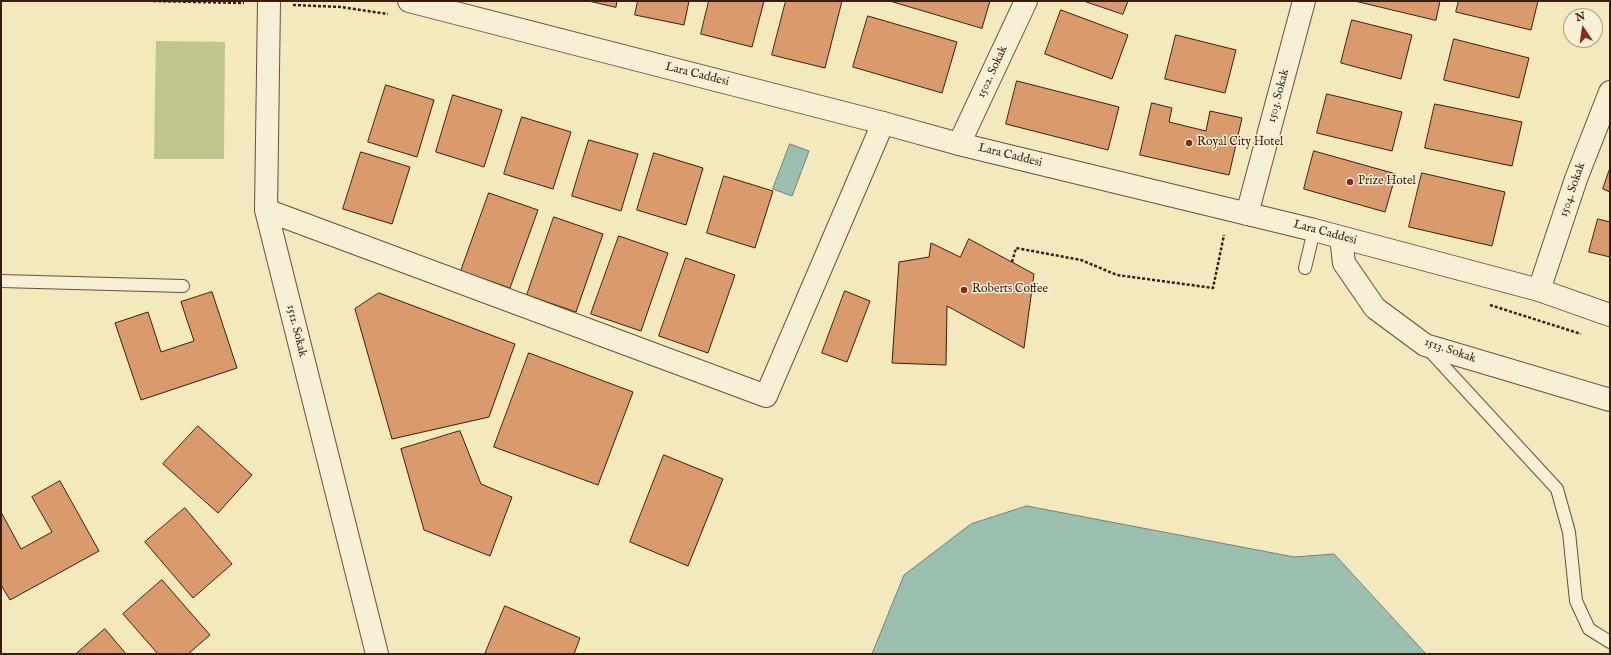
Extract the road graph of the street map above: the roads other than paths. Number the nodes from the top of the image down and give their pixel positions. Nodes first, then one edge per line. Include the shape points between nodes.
1 (269, 1) edge
2 (409, 1) edge
3 (1026, 1) edge
4 (1304, 1) edge
5 (1610, 92) edge
6 (883, 123) junction
7 (959, 144) junction
8 (266, 210) junction
9 (1247, 214) junction
10 (1314, 230) junction
11 (1341, 238) junction
12 (1305, 268) dead end
13 (1, 281) edge
14 (183, 286) dead end
15 (1540, 290) junction
16 (1610, 315) edge
17 (1425, 345) junction
18 (1610, 400) edge
19 (1610, 642) edge
20 (377, 654) edge

1 - 8 street, 1511. Sokak
2 - 6 street, Lara Caddesi
3 - 7 street, 1502. Sokak
4 - 9 street, 1503. Sokak
5 - 15 street, 1504. Sokak via 1576,179
6 - 7 street, Lara Caddesi
6 - 8 street via 766,396
7 - 9 street, Lara Caddesi
8 - 20 street, 1511. Sokak
9 - 10 street, Lara Caddesi
10 - 11 street, Lara Caddesi
10 - 12 lane
11 - 15 street, Lara Caddesi
11 - 17 street, 1513. Sokak via 1344,263 1375,308
13 - 14 lane
15 - 16 street, Lara Caddesi
17 - 18 street, 1513. Sokak
17 - 19 lane via 1556,489 1569,532 1576,601 1589,629

